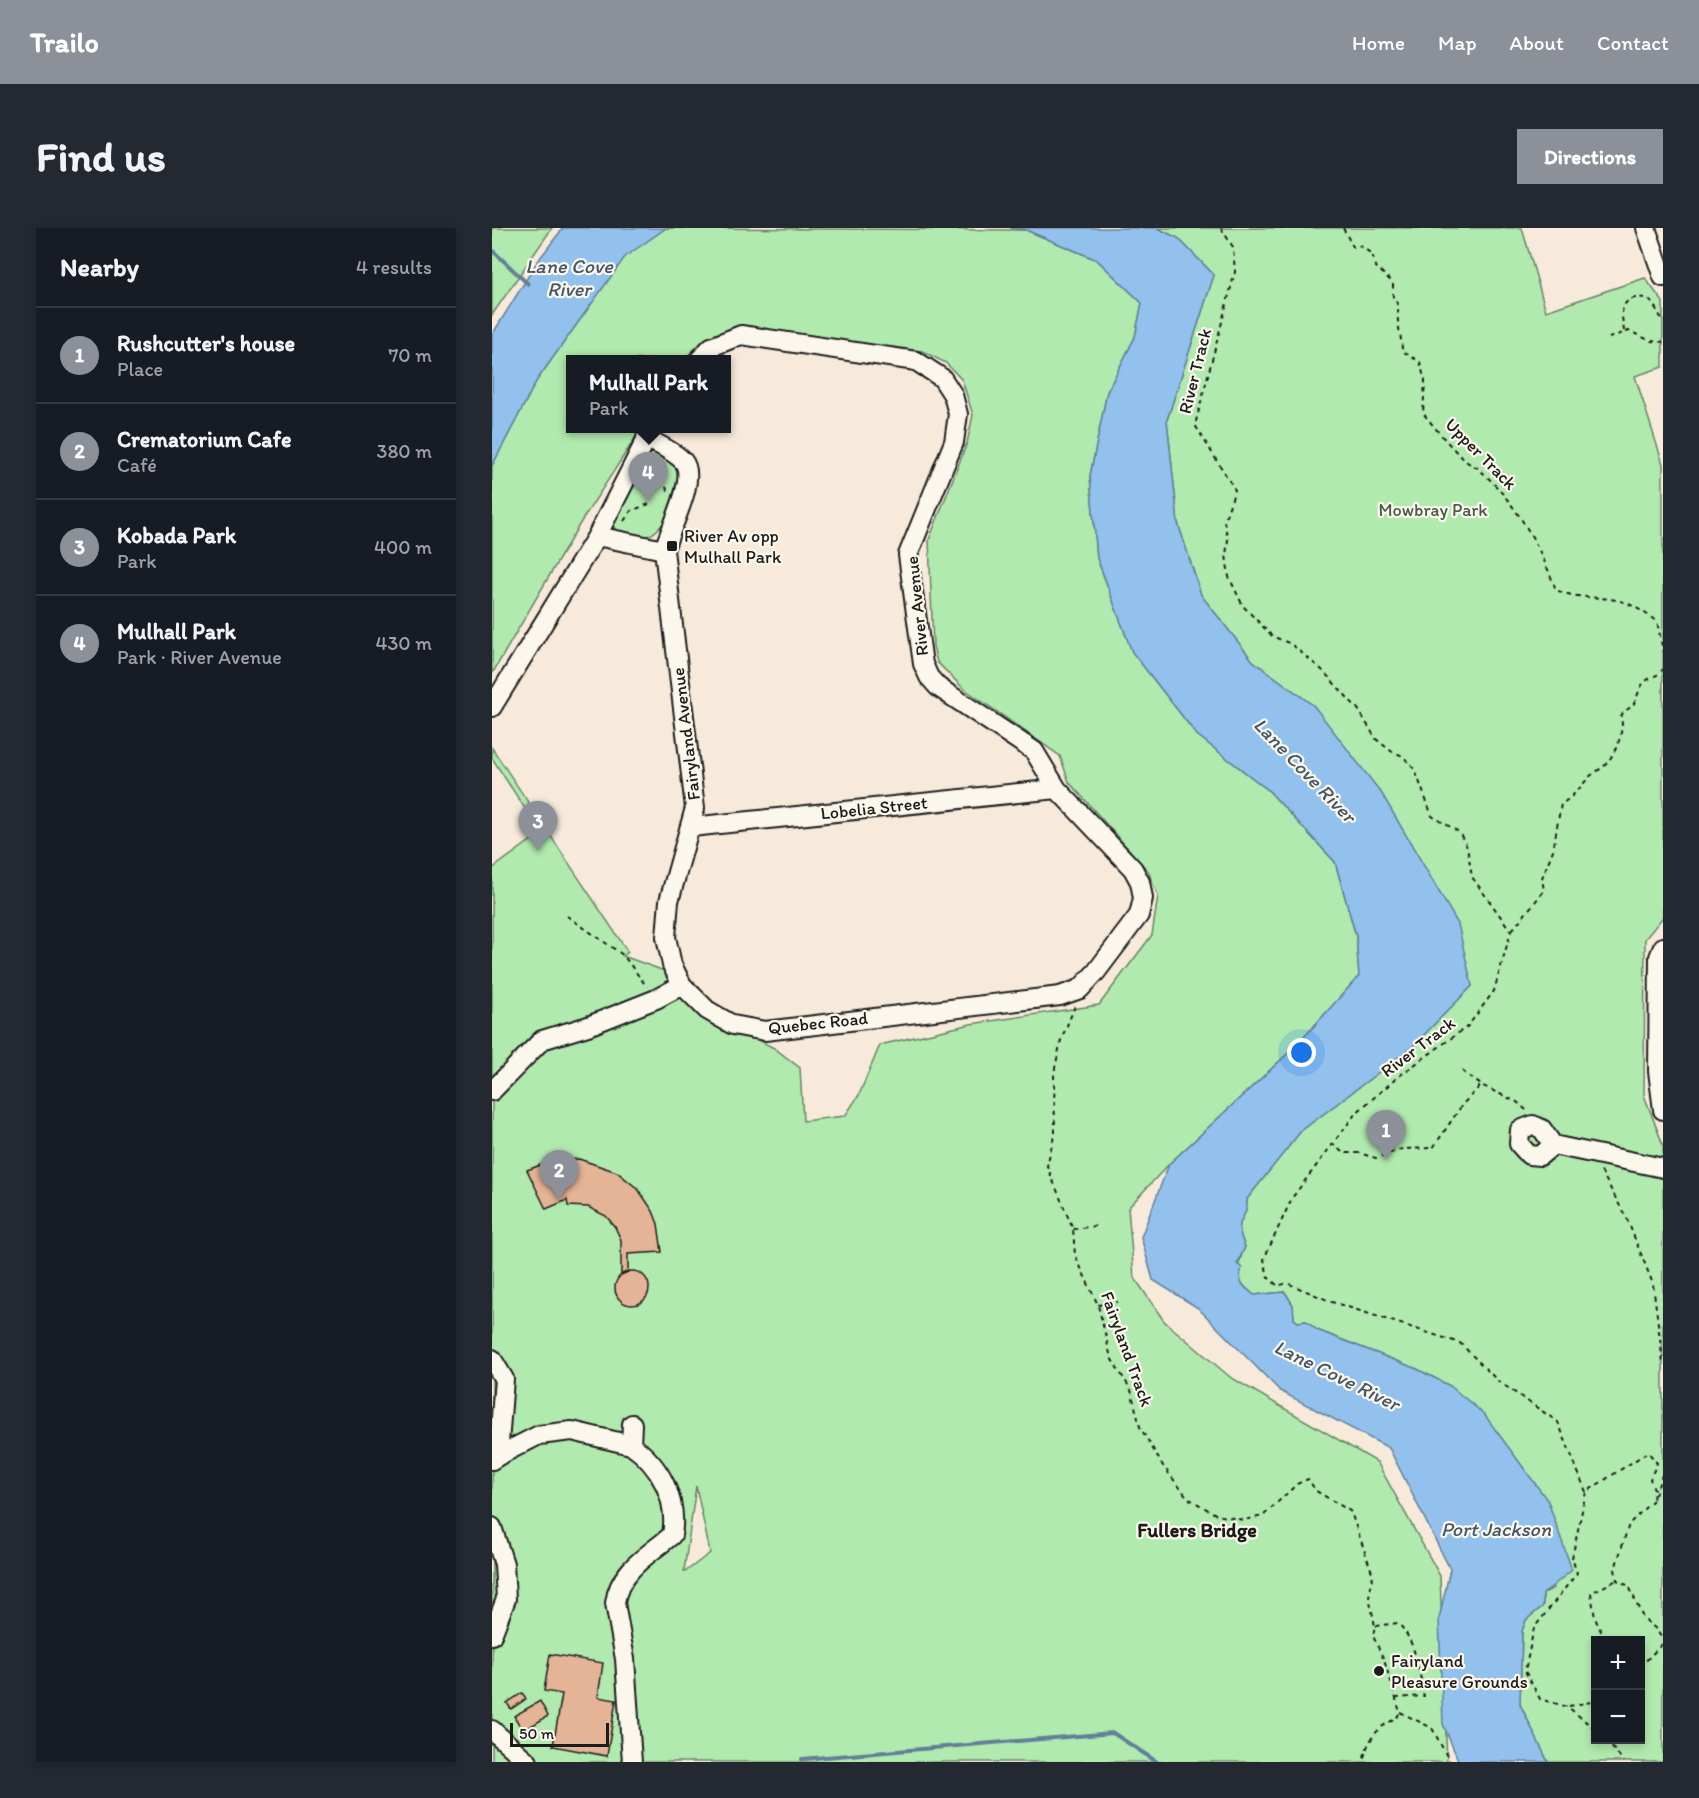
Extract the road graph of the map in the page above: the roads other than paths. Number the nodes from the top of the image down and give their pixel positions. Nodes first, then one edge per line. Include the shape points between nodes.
1 (1646, 228) edge
2 (1663, 277) edge
3 (704, 355) edge
4 (649, 433) edge
5 (597, 536) junction
6 (664, 550) junction
7 (492, 706) edge
8 (1057, 789) junction
9 (691, 827) junction
10 (1663, 947) edge
11 (682, 985) junction
12 (1080, 989) joint
13 (492, 1091) edge
14 (1663, 1110) edge
15 (1552, 1145) junction
16 (1663, 1168) edge
17 (492, 1359) edge
18 (632, 1424) dead end
19 (631, 1445) junction
20 (495, 1458) edge
21 (492, 1527) edge
22 (492, 1635) edge
23 (492, 1730) edge
24 (528, 1762) edge
25 (632, 1762) edge

1 - 2 street
3 - 8 street, River Avenue via 711,347 741,335 916,361 942,378 956,404 957,433 908,555 923,664 938,687 1034,751
4 - 5 street
4 - 6 street via 683,461 689,473 688,488
5 - 6 street
5 - 7 street
6 - 9 street, Fairyland Avenue via 695,808
8 - 9 street, Lobelia Street
8 - 12 street, River Avenue via 1133,869 1142,890 1139,915
9 - 11 street, Fairyland Avenue via 669,902 666,937 672,965
10 - 14 street via 1659,957 1658,1071
11 - 12 street, Quebec Road via 707,1010 734,1025 765,1030 1060,996
11 - 13 street via 588,1026 542,1040
15 - 15 street via 1540,1156 1524,1152 1519,1144 1520,1130 1533,1125 1542,1129
15 - 16 street
17 - 20 street via 504,1379
18 - 19 street
19 - 20 street via 572,1431 539,1435
19 - 25 street via 658,1468 675,1518 672,1535 632,1568 616,1593
21 - 22 street via 504,1564 506,1599
23 - 24 street

